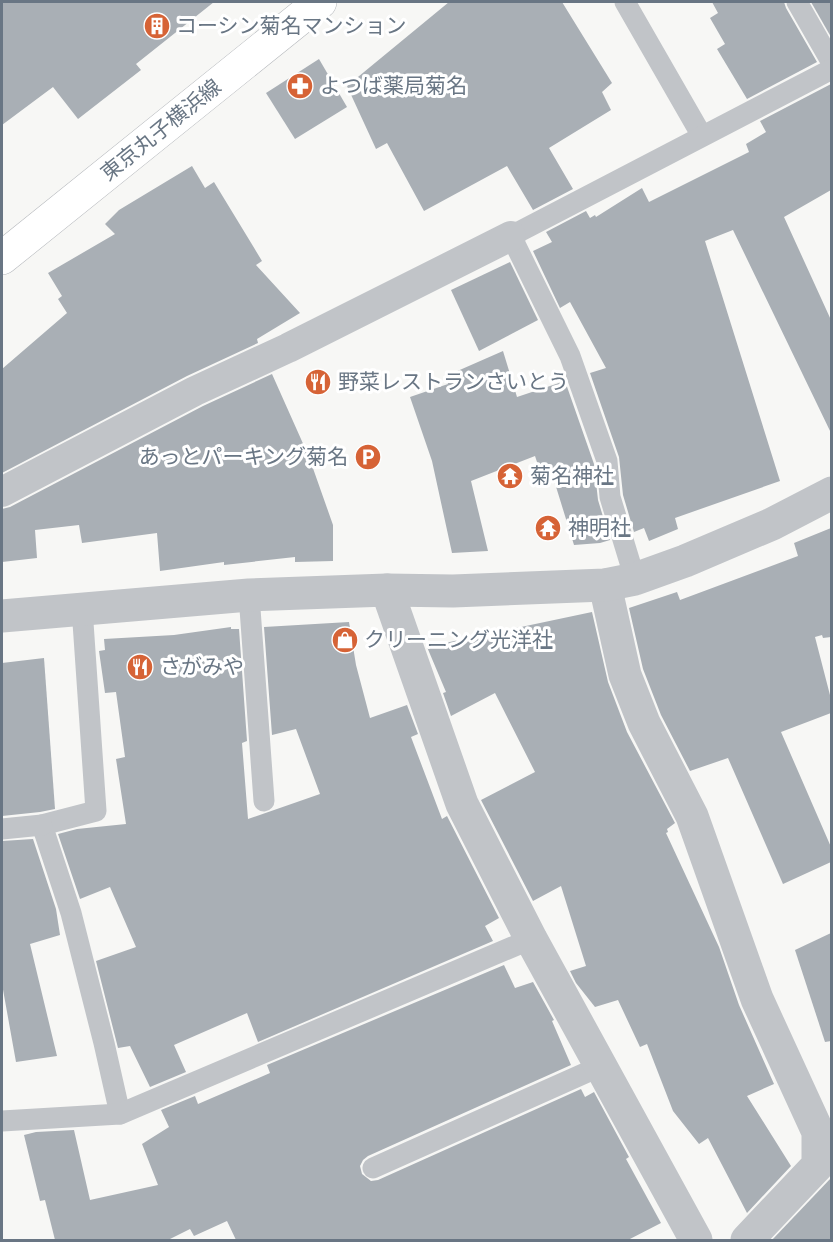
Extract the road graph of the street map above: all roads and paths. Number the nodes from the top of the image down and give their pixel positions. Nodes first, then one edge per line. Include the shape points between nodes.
1 (320, 2) edge
2 (625, 2) edge
3 (797, 2) edge
4 (831, 63) edge
5 (831, 69) edge
6 (702, 136) junction
7 (510, 236) junction
8 (2, 258) edge
9 (2, 492) edge
10 (831, 493) edge
11 (620, 582) junction
12 (387, 590) junction
13 (249, 595) junction
14 (82, 608) junction
15 (2, 616) edge
16 (264, 801) dead end
17 (42, 825) junction
18 (2, 829) edge
19 (531, 939) junction
20 (601, 1066) junction
21 (120, 1114) junction
22 (2, 1121) edge
23 (373, 1168) dead end
24 (696, 1240) edge
25 (747, 1240) edge

1 - 8 main road, 東京丸子横浜線
2 - 6 lane
3 - 4 lane
5 - 6 lane
6 - 7 lane
7 - 9 street via 195,391
7 - 11 lane via 570,356 606,460
10 - 11 street via 772,524 685,561
11 - 12 street via 453,591
11 - 25 street via 625,675 644,723 692,816 757,999 818,1132 818,1165
12 - 13 street
12 - 19 street via 462,804
13 - 14 street
13 - 16 lane
14 - 15 street
14 - 17 lane via 96,811
17 - 18 lane
17 - 21 lane via 70,913
19 - 20 street
19 - 21 lane
20 - 23 lane
20 - 24 street
21 - 22 lane

